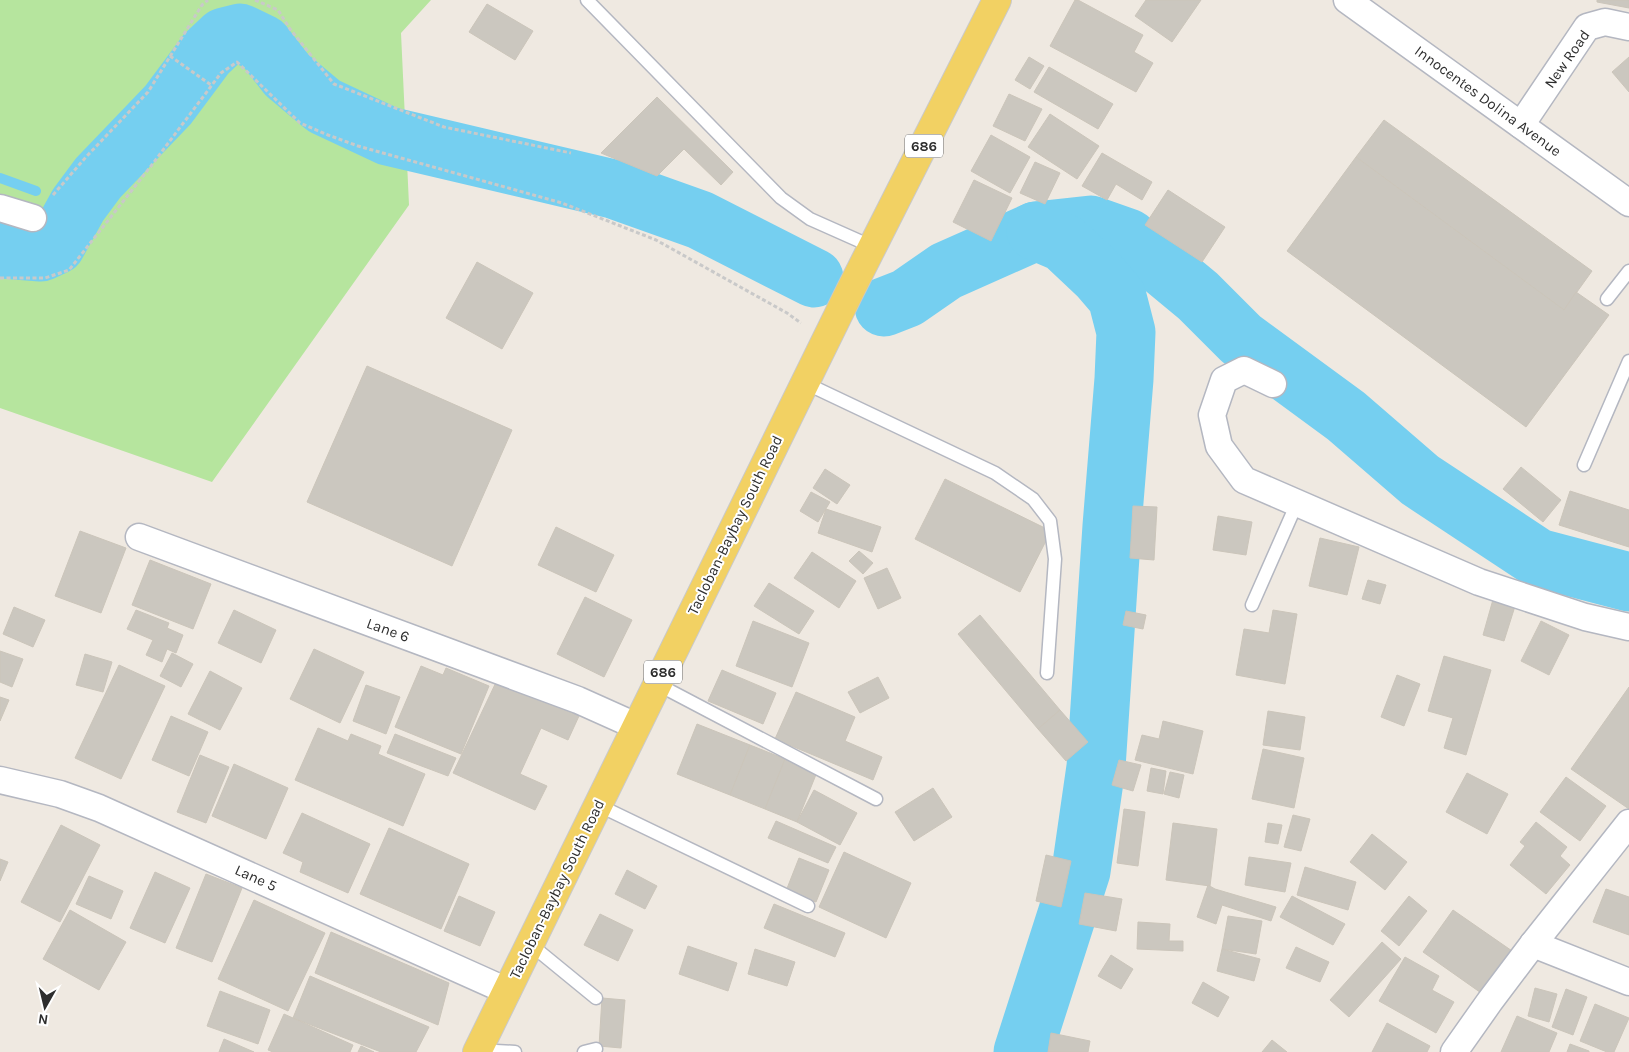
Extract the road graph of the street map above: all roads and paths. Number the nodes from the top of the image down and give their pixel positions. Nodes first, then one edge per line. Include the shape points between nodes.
1 (208, 0) edge
2 (255, 0) edge
3 (587, 0) edge
4 (997, 0) edge
5 (1347, 0) edge
6 (1629, 27) edge
7 (171, 57) junction
8 (210, 84) junction
9 (1521, 125) junction
10 (571, 153) dead end
11 (1629, 203) edge
12 (0, 208) edge
13 (33, 218) joint
14 (873, 247) junction
15 (1629, 271) edge
16 (0, 278) edge
17 (1607, 299) dead end
18 (825, 342) junction
19 (1629, 362) edge
20 (805, 382) junction
21 (1273, 384) dead end
22 (1584, 465) dead end
23 (1297, 503) junction
24 (139, 537) dead end
25 (1252, 605) dead end
26 (1629, 627) edge
27 (1048, 673) dead end
28 (657, 684) junction
29 (636, 726) junction
30 (0, 780) edge
31 (876, 799) dead end
32 (598, 805) junction
33 (1629, 823) edge
34 (808, 906) dead end
35 (530, 944) junction
36 (1533, 944) junction
37 (1629, 982) edge
38 (507, 991) junction
39 (596, 998) dead end
40 (477, 1051) edge
41 (515, 1052) edge
42 (1454, 1052) edge

1 - 7 path
2 - 10 path via 278,10 334,84 444,127
3 - 14 lane via 781,198 810,219
4 - 14 main road, Tacloban-Baybay South Road / 686
5 - 9 street, Innocentes Dolina Avenue
6 - 9 street, New Road via 1605,22 1587,27
7 - 8 path
7 - 13 path via 148,92
8 - 16 path via 151,166 69,270 45,278
8 - 18 path via 237,62 300,123 358,146 562,203 656,240 787,313
9 - 11 street, Innocentes Dolina Avenue
12 - 13 street
14 - 18 main road, Tacloban-Baybay South Road / 686
15 - 17 lane
18 - 20 main road, Tacloban-Baybay South Road / 686
19 - 22 lane
20 - 27 lane via 995,473 1034,499 1050,521 1055,559
20 - 28 main road, Tacloban-Baybay South Road / 686
21 - 23 street via 1244,370 1224,380 1212,415 1219,446 1244,480
23 - 25 lane
23 - 26 street via 1479,582 1585,617
24 - 29 street, Lane 6 via 578,700
28 - 29 main road, Tacloban-Baybay South Road / 686
28 - 31 lane
29 - 32 main road, Tacloban-Baybay South Road / 686
30 - 38 street, Lane 5 via 60,794 99,808
32 - 34 lane
32 - 35 main road, Tacloban-Baybay South Road / 686
33 - 36 street
35 - 38 main road, Tacloban-Baybay South Road / 686
35 - 39 lane
36 - 37 street
36 - 42 street
38 - 40 main road, Tacloban-Baybay South Road / 686
40 - 41 lane

